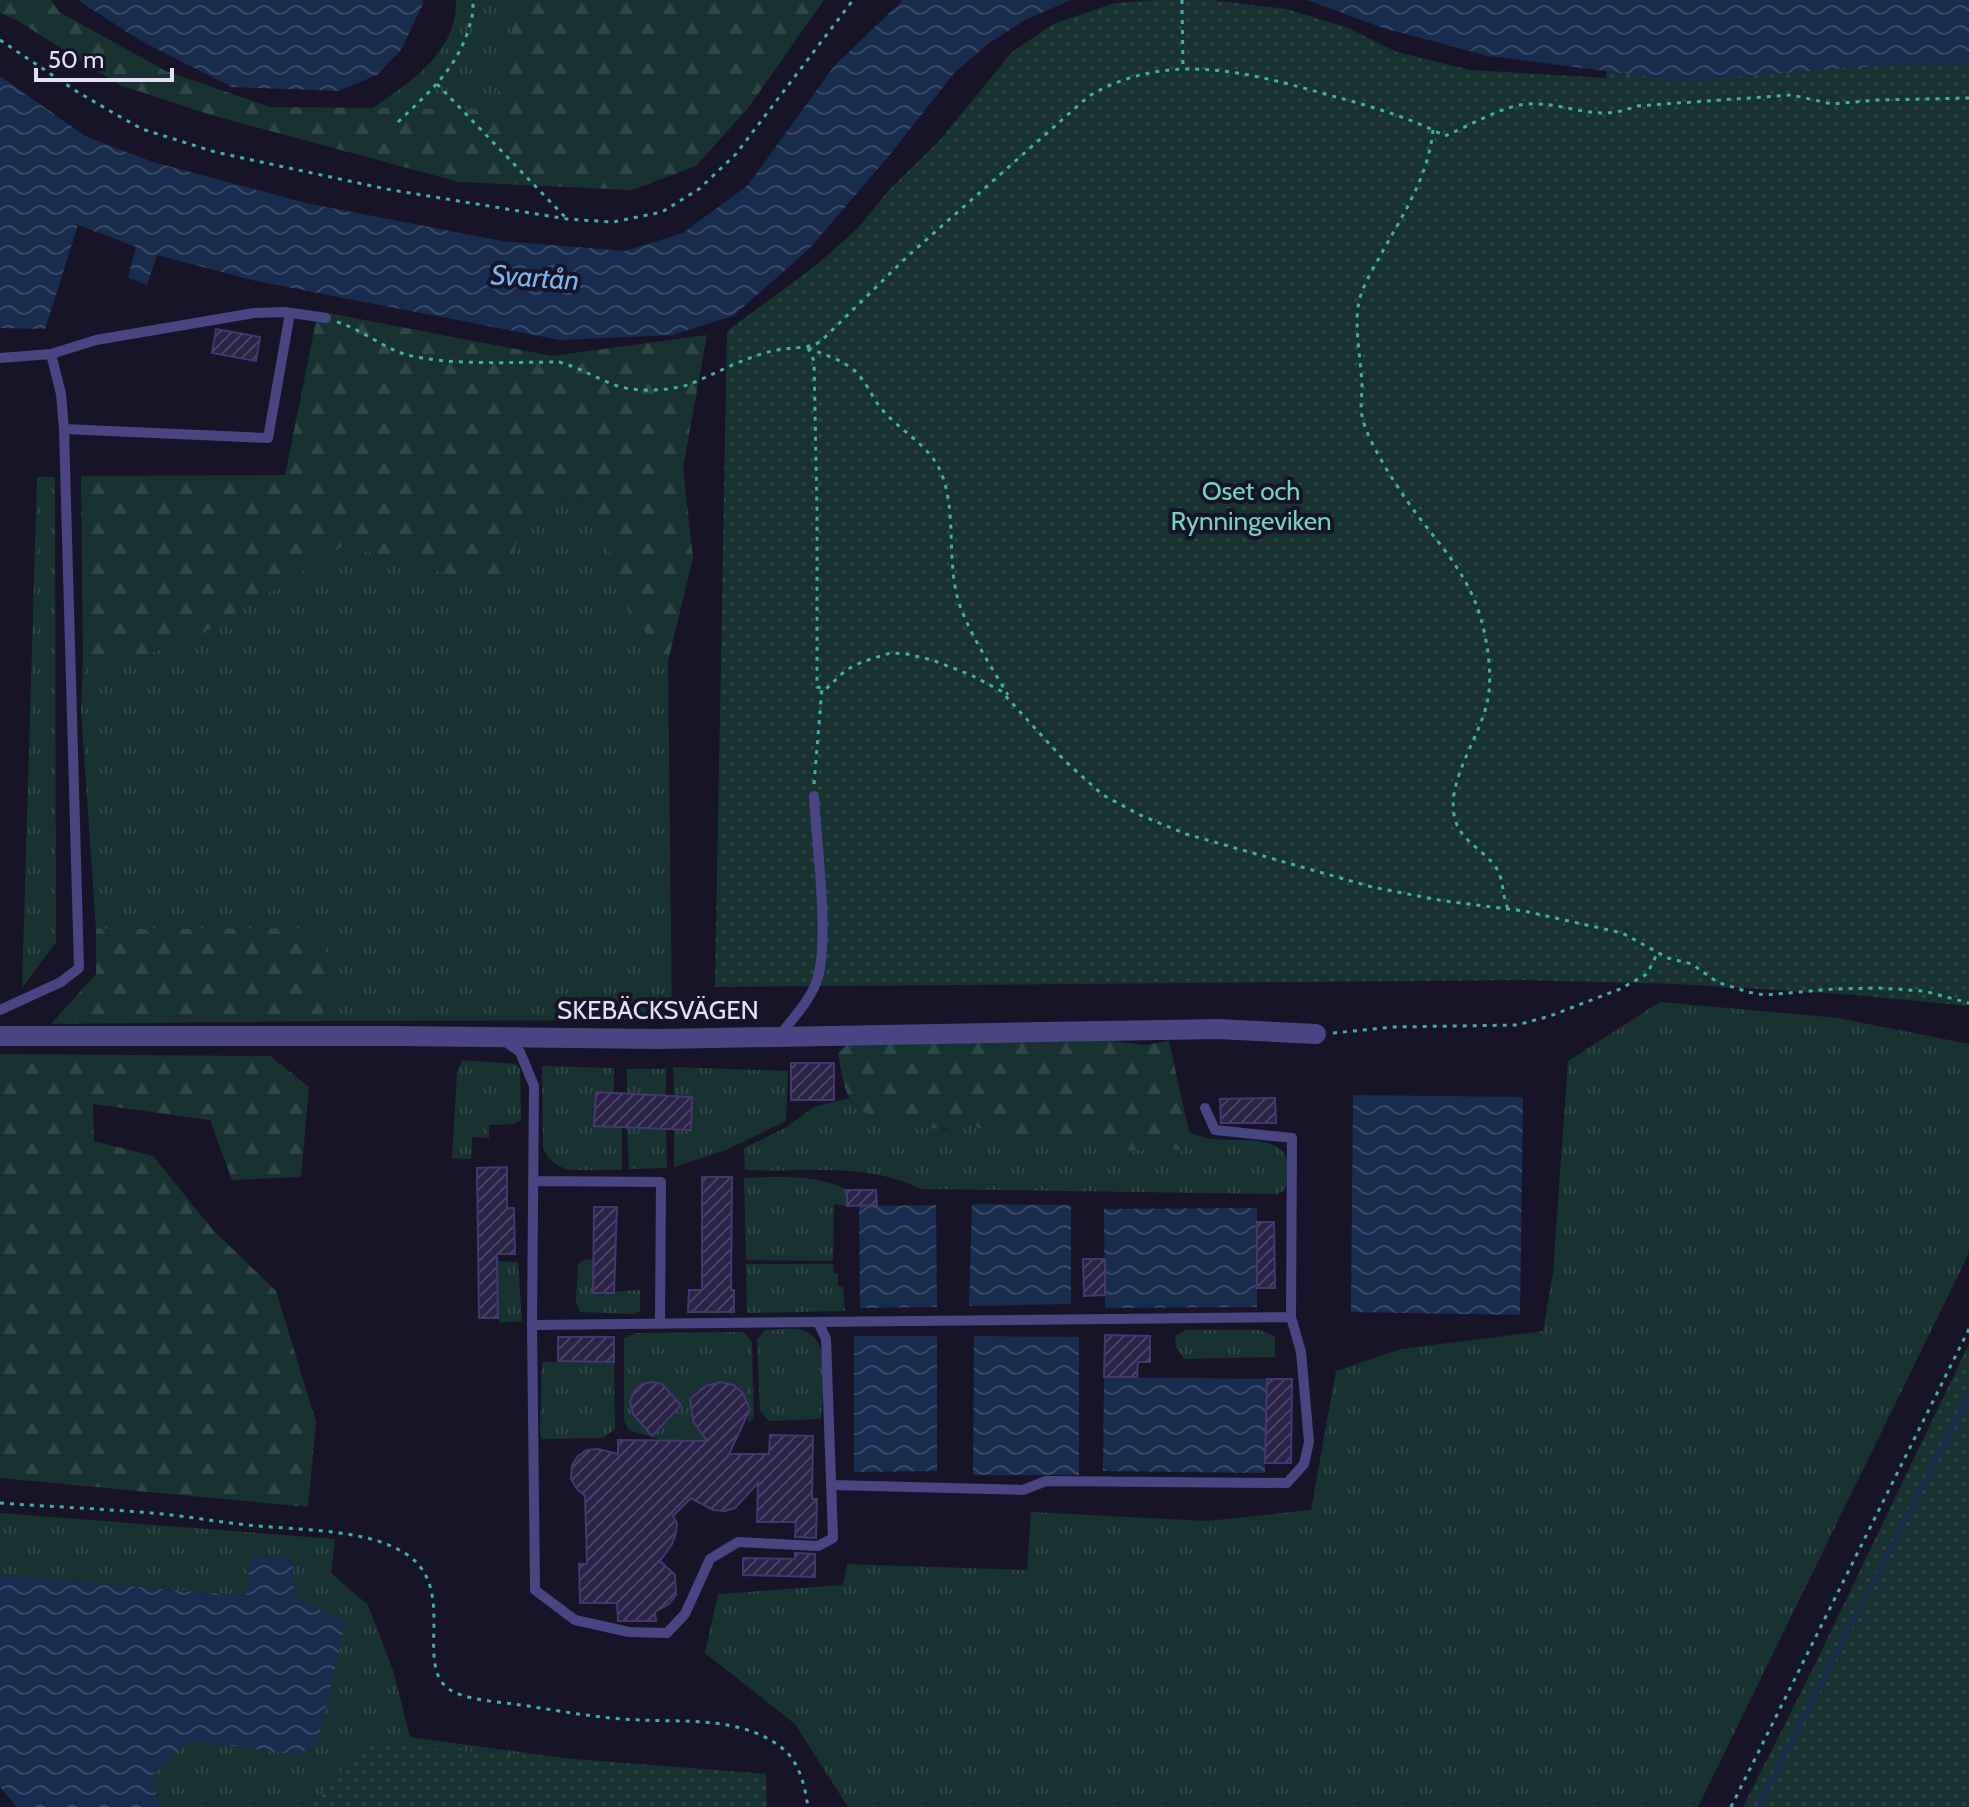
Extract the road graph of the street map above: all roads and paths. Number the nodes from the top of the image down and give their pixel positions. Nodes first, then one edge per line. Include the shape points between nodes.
1 (472, 0) edge
2 (853, 0) edge
3 (1182, 0) edge
4 (0, 40) edge
5 (1183, 68) junction
6 (437, 84) junction
7 (1969, 98) edge
8 (398, 122) dead end
9 (1433, 130) junction
10 (567, 219) junction
11 (290, 313) junction
12 (326, 318) joint
13 (808, 348) junction
14 (51, 354) junction
15 (0, 358) edge
16 (64, 429) junction
17 (822, 688) junction
18 (1011, 700) junction
19 (814, 796) joint
20 (1508, 909) junction
21 (1658, 952) junction
22 (1969, 1003) edge
23 (0, 1010) edge
24 (1316, 1034) joint
25 (0, 1036) edge
26 (499, 1036) junction
27 (779, 1036) junction
28 (1205, 1108) dead end
29 (533, 1181) junction
30 (1291, 1317) junction
31 (818, 1322) junction
32 (660, 1323) junction
33 (532, 1325) junction
34 (1969, 1329) edge
35 (831, 1485) junction
36 (0, 1503) edge
37 (808, 1807) edge
38 (1731, 1807) edge

1 - 6 path via 461,54
2 - 10 path via 736,154 699,189 662,212 641,218
3 - 5 path
4 - 10 path via 117,115 171,139 386,189
5 - 9 path via 1272,79
5 - 13 path via 1124,78 1089,96 909,255 838,327
6 - 8 path
6 - 10 path
7 - 9 path via 1832,104 1792,95 1636,106 1606,115 1521,105 1445,136
9 - 20 path via 1424,172 1358,304 1361,416 1413,510 1455,561 1481,621 1489,661 1488,701 1453,802 1462,834 1499,873
11 - 12 lane
11 - 14 lane via 254,313 96,340
11 - 16 lane via 268,438
12 - 13 path via 405,354 559,362 629,388 676,388 759,355
13 - 17 path via 814,361 817,687
13 - 18 path via 848,365 941,471 949,497 959,602
14 - 15 lane
14 - 16 lane
16 - 23 lane via 79,968
17 - 18 path via 862,662 907,654 971,675
17 - 19 path
18 - 20 path via 1103,795 1140,815 1326,876
19 - 27 lane via 821,949 817,981
20 - 21 path via 1622,933
21 - 22 path via 1692,964 1717,982 1765,995 1878,988 1924,991
21 - 24 path via 1647,974 1620,989 1517,1025
24 - 27 street, SKEBÄCKSVÄGEN via 1218,1029
25 - 26 street, SKEBÄCKSVÄGEN
26 - 27 street, SKEBÄCKSVÄGEN
26 - 29 lane via 520,1052 534,1086
28 - 30 lane via 1215,1130 1292,1138
29 - 32 lane via 661,1182
29 - 33 lane
30 - 31 lane
30 - 35 lane via 1301,1352 1309,1442 1304,1464 1287,1483 1046,1481 1023,1490
31 - 32 lane
31 - 35 lane via 826,1339
32 - 33 lane
33 - 35 lane via 535,1590 575,1620 629,1632 667,1633 685,1614 710,1559 738,1542 818,1546 833,1538
34 - 38 path
36 - 37 path via 164,1514 331,1532 388,1544 416,1562 432,1591 434,1668 453,1692 608,1718 709,1722 759,1735 791,1758

